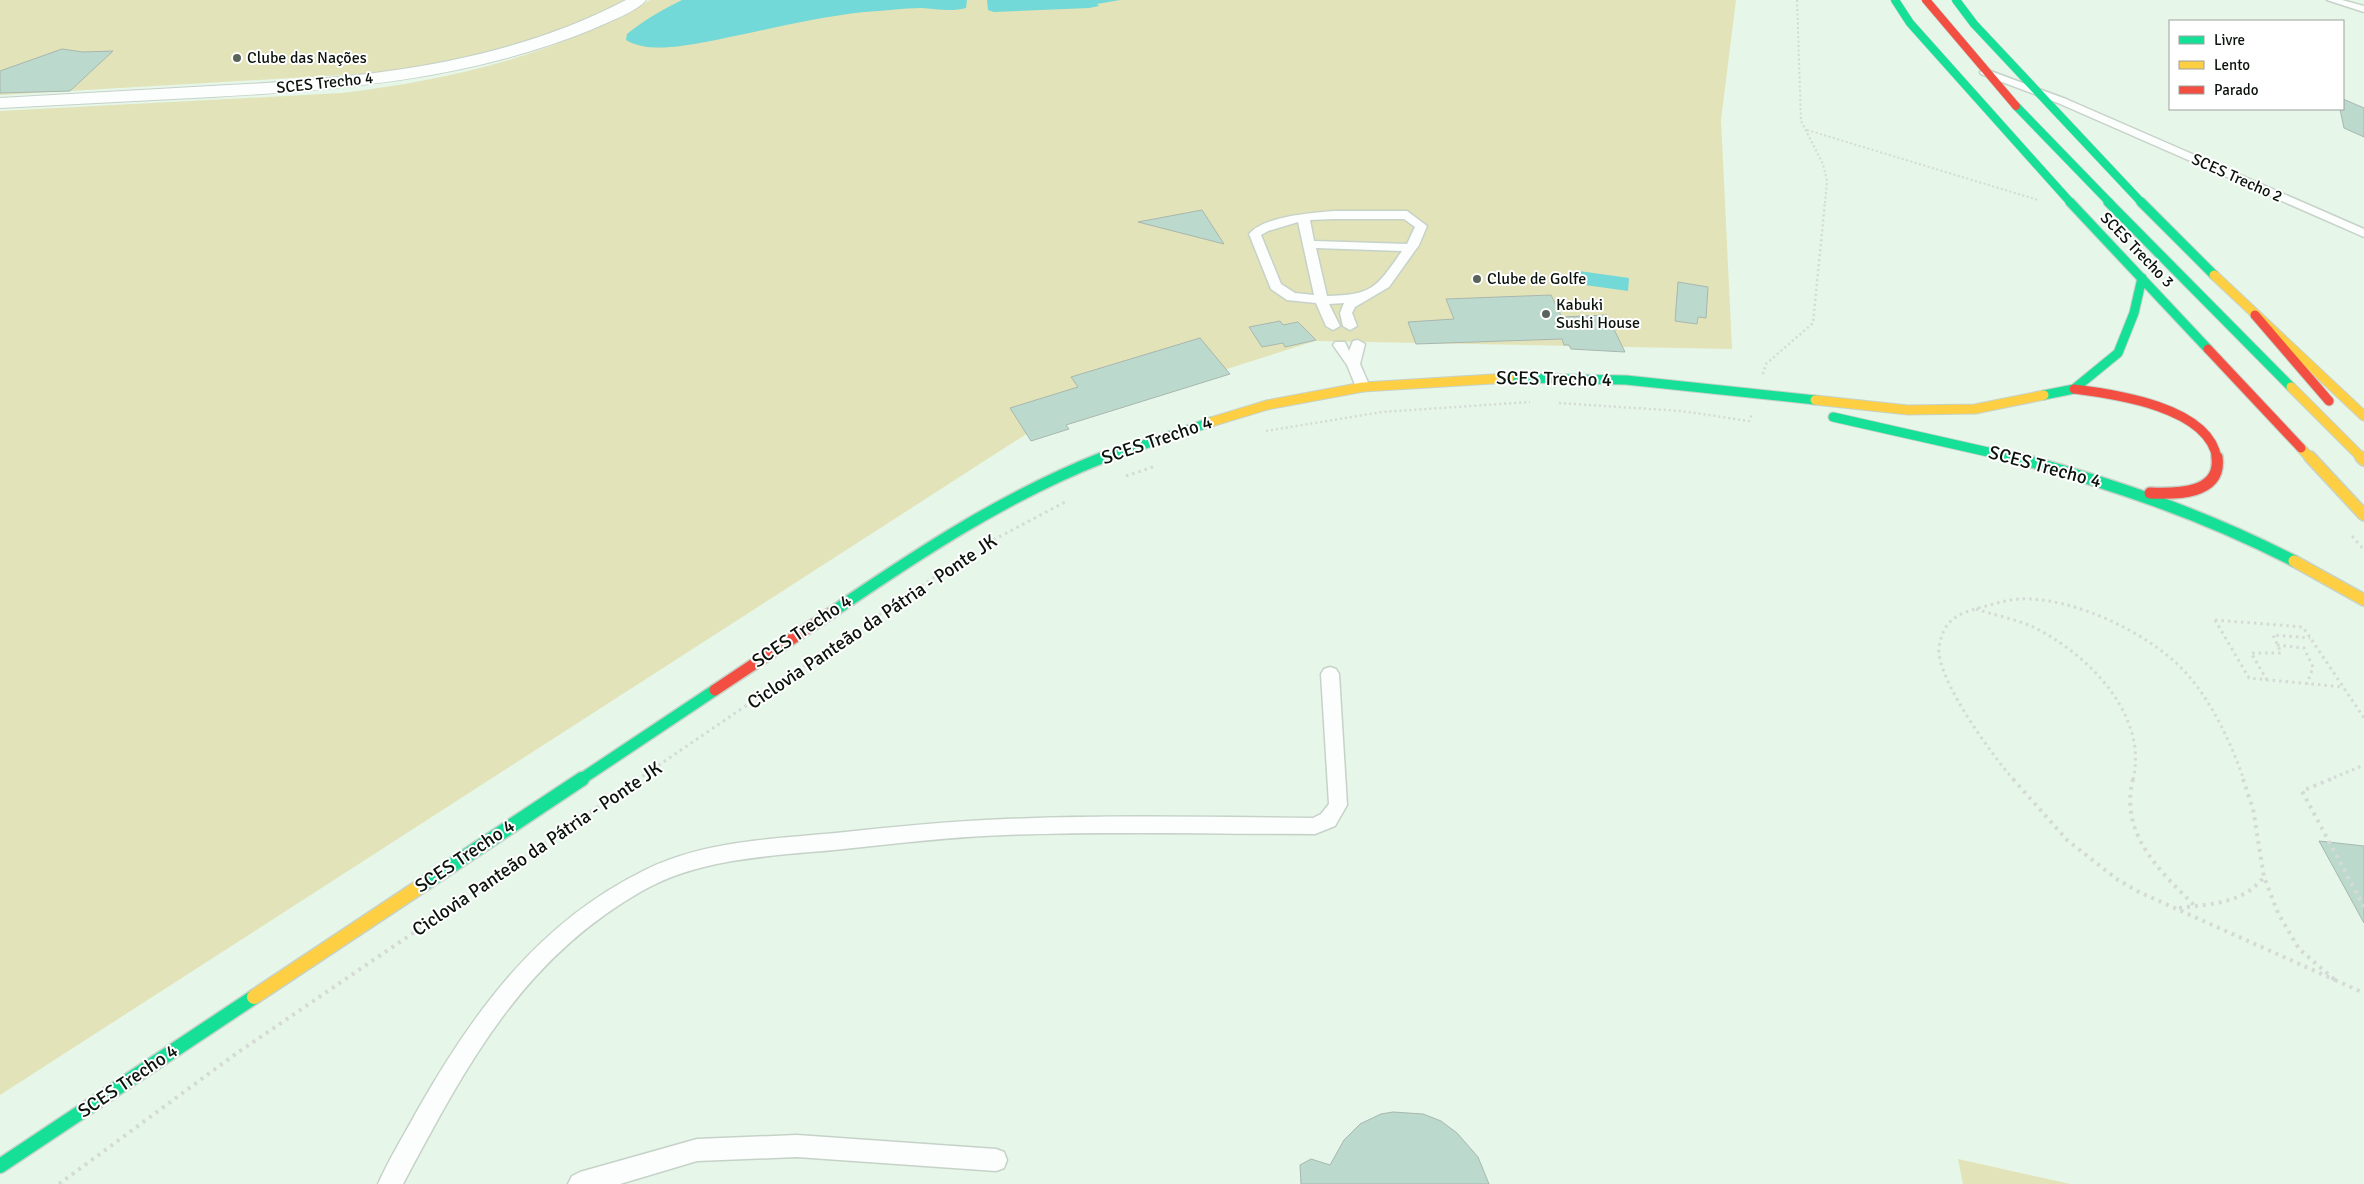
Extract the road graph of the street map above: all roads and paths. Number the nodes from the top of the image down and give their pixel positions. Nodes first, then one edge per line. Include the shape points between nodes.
1 (638, 0) edge
2 (1797, 0) edge
3 (1895, 0) edge
4 (1926, 0) edge
5 (1956, 0) edge
6 (2332, 0) edge
7 (2364, 9) edge
8 (1985, 72) junction
9 (2037, 92) junction
10 (0, 103) edge
11 (2110, 122) junction
12 (2078, 124) junction
13 (1806, 130) junction
14 (2080, 213) junction
15 (1303, 218) junction
16 (2364, 233) edge
17 (1310, 244) junction
18 (1411, 248) junction
19 (2142, 278) junction
20 (1356, 299) junction
21 (1321, 300) junction
22 (2255, 315) junction
23 (1333, 326) dead end
24 (1350, 326) dead end
25 (1358, 344) dead end
26 (1340, 345) dead end
27 (1353, 364) junction
28 (1363, 387) junction
29 (2074, 389) junction
30 (1757, 397) junction
31 (1540, 402) dead end
32 (1550, 402) dead end
33 (2335, 408) dead end
34 (1803, 410) dead end
35 (1822, 414) dead end
36 (2364, 416) edge
37 (2349, 430) dead end
38 (1261, 432) dead end
39 (2364, 451) edge
40 (2364, 460) edge
41 (1161, 464) dead end
42 (1124, 477) dead end
43 (2136, 492) junction
44 (1071, 499) dead end
45 (2364, 515) edge
46 (978, 548) dead end
47 (946, 569) dead end
48 (2364, 600) edge
49 (1975, 608) junction
50 (2311, 638) junction
51 (2277, 645) junction
52 (1330, 674) dead end
53 (2267, 680) junction
54 (2307, 684) junction
55 (2344, 687) junction
56 (2364, 718) edge
57 (2364, 765) edge
58 (2264, 877) junction
59 (2195, 906) junction
60 (2364, 907) edge
61 (2177, 909) junction
62 (2335, 980) junction
63 (2364, 993) edge
64 (996, 1160) dead end
65 (0, 1166) edge
66 (59, 1184) edge
67 (390, 1184) edge
68 (580, 1184) edge

1 - 10 street, SCES Trecho 4 via 598,21 534,45 366,80 286,88
2 - 13 path via 1801,120
3 - 14 main road, SCES Trecho 3 via 1910,23
4 - 8 main road, SCES Trecho 3
5 - 9 main road, SCES Trecho 2
6 - 7 lane
8 - 9 lane, SCES Trecho 2
8 - 40 main road, SCES Trecho 3 via 2052,145
9 - 11 lane, SCES Trecho 2
9 - 12 main road
11 - 12 lane, SCES Trecho 2
11 - 16 lane, SCES Trecho 2
12 - 22 main road via 2140,201
13 - 14 path
13 - 30 path via 1823,164 1826,181 1814,323 1766,364
14 - 19 main road, SCES Trecho 3
15 - 17 lane
15 - 18 lane via 1407,215 1421,226
15 - 21 lane via 1264,228 1254,238 1275,286 1292,297
17 - 18 lane
17 - 21 lane
18 - 20 lane via 1385,284
19 - 29 main road, SCES Trecho 4 via 2134,313 2118,353
19 - 45 main road, SCES Trecho 3
20 - 21 lane
20 - 24 lane via 1346,313
21 - 23 lane
22 - 33 main road
22 - 36 main road
25 - 27 lane
26 - 27 lane
27 - 28 lane
28 - 30 main road, SCES Trecho 4 via 1494,378 1566,378 1626,380
28 - 65 main road, SCES Trecho 4 via 1267,405 1122,450 1041,484 983,514
29 - 30 main road, SCES Trecho 4 via 1966,409 1908,410
29 - 43 main road via 2138,399 2170,411 2214,446 2218,455 2217,468 2200,489 2167,494
30 - 32 path via 1750,420 1681,411
30 - 34 main road, SCES Trecho 4
31 - 38 path via 1382,412
35 - 43 main road, SCES Trecho 4 via 1955,443
37 - 39 main road
41 - 42 path
43 - 48 main road, SCES Trecho 4 via 2252,538
44 - 46 path, Ciclovia Panteão da Pátria - Ponte JK
47 - 66 path, Ciclovia Panteão da Pátria - Ponte JK via 237,1053
49 - 58 path via 2019,599 2086,610 2135,633 2166,655 2192,681 2233,748 2253,809
49 - 59 path via 2030,626 2061,643 2096,672 2123,710 2134,737 2133,824 2142,847
49 - 61 path via 1959,613 1945,628 1939,649 1944,676 1996,760 2067,840 2118,880
50 - 51 path via 2273,635
50 - 53 path via 2303,627 2215,620 2249,678
50 - 55 path
51 - 53 path via 2281,653 2251,652
51 - 54 path via 2304,648 2313,666
52 - 67 lane via 1338,805 1328,820 1315,826 1075,825 960,829 773,847 666,869 590,914 535,961 496,1003
53 - 54 path
54 - 55 path
55 - 56 path
57 - 60 path via 2302,791
58 - 59 path via 2257,888 2228,901
58 - 62 path via 2278,914 2298,948
59 - 61 path
61 - 62 path
62 - 63 path
64 - 68 lane via 797,1146 697,1150

